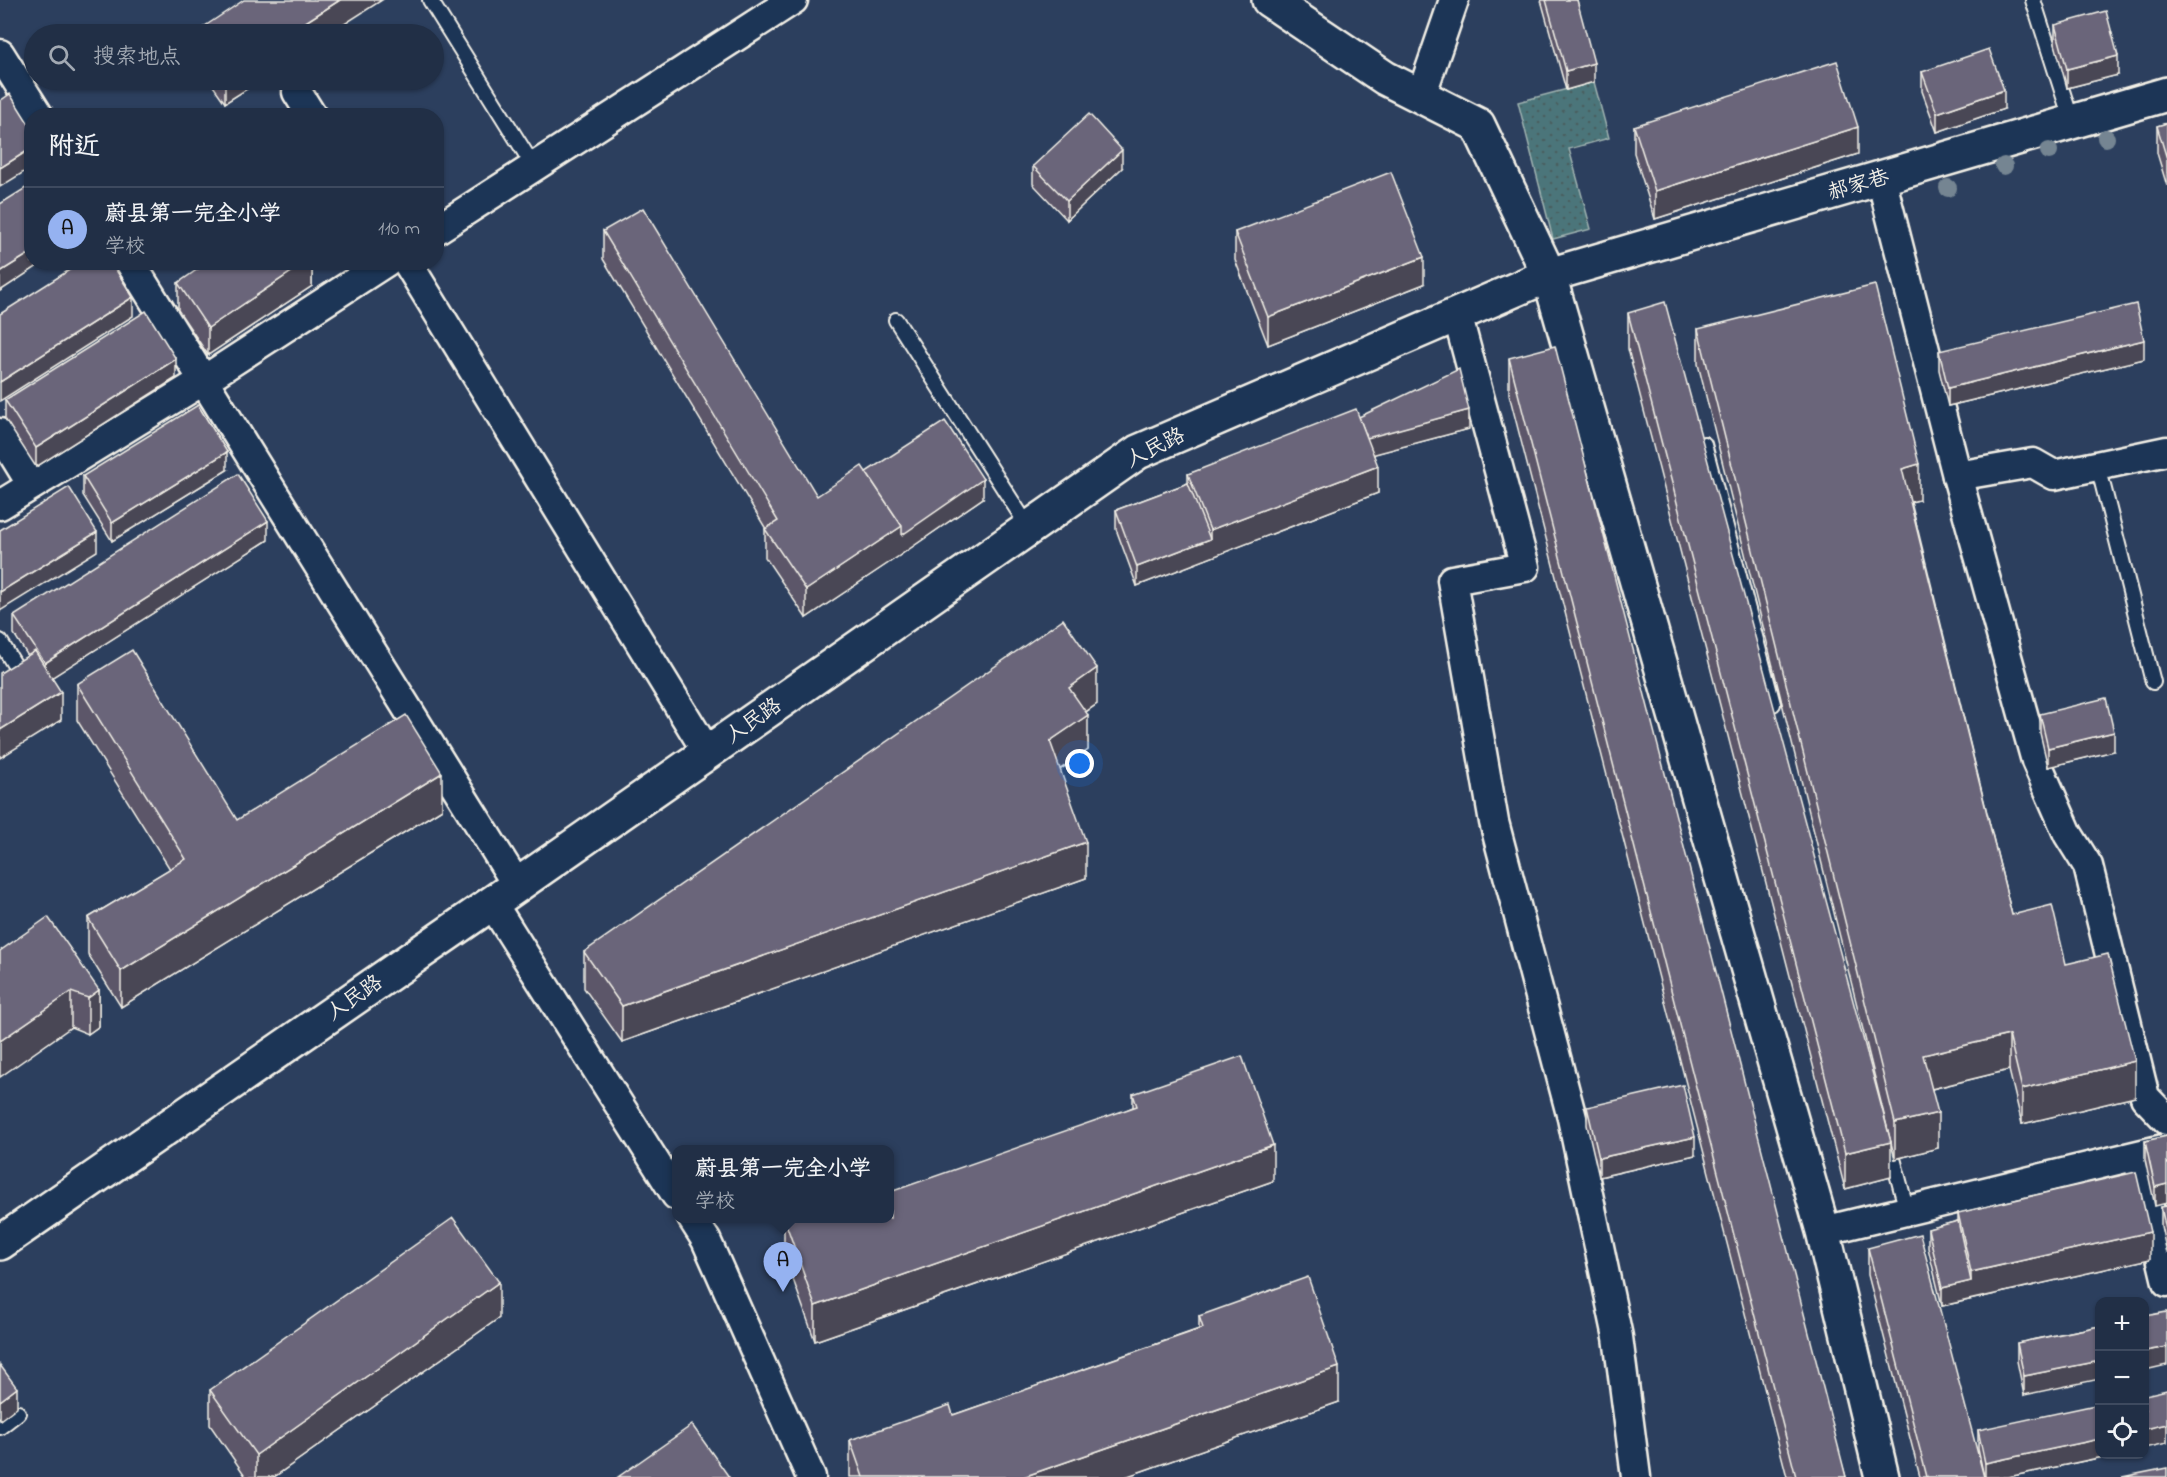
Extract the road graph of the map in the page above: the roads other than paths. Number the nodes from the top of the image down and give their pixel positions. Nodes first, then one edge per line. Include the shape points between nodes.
1 (430, 0) edge
2 (793, 0) edge
3 (1269, 0) edge
4 (1454, 0) edge
5 (2033, 0) edge
6 (0, 54) edge
7 (297, 92) dead end
8 (2167, 94) edge
9 (1421, 96) junction
10 (34, 108) edge
11 (307, 108) edge
12 (2072, 122) junction
13 (534, 167) junction
14 (1881, 178) junction
15 (444, 225) edge
16 (135, 270) edge
17 (374, 270) edge
18 (412, 270) edge
19 (1549, 274) junction
20 (1457, 314) junction
21 (896, 320) dead end
22 (204, 380) junction
23 (0, 433) edge
24 (1704, 444) edge
25 (2167, 451) edge
26 (2098, 466) junction
27 (1957, 476) junction
28 (32, 486) junction
29 (0, 505) edge
30 (1029, 528) junction
31 (0, 641) edge
32 (17, 669) edge
33 (2153, 682) dead end
34 (1778, 722) edge
35 (707, 752) junction
36 (504, 894) junction
37 (2167, 1120) edge
38 (1884, 1122) edge
39 (2167, 1148) edge
40 (2137, 1156) junction
41 (672, 1188) edge
42 (1907, 1211) junction
43 (695, 1223) edge
44 (1822, 1231) junction
45 (0, 1243) edge
46 (2167, 1282) edge
47 (18, 1413) dead end
48 (0, 1427) edge
49 (812, 1477) edge
50 (1636, 1477) edge
51 (1882, 1477) edge

1 - 13 lane
2 - 13 street
3 - 9 street via 1386,78
4 - 9 street
5 - 12 lane
6 - 10 street
7 - 11 street
8 - 12 street, 郝家巷
9 - 19 street via 1478,125
12 - 14 street, 郝家巷
13 - 15 street
14 - 19 street, 郝家巷
14 - 27 street
16 - 22 street
17 - 22 street
18 - 35 street
19 - 20 street, 人民路
19 - 44 street
20 - 30 street, 人民路 via 1138,452
20 - 50 street via 1525,567 1452,580 1494,822 1572,1118 1618,1337
21 - 30 lane
22 - 28 street
22 - 36 street
23 - 28 street
24 - 34 lane
25 - 26 street
26 - 27 street via 2054,475 2034,463
26 - 33 lane
27 - 37 street via 2036,761 2068,834 2088,866 2145,1097
28 - 29 street
30 - 35 street, 人民路
31 - 32 lane
35 - 36 street, 人民路
36 - 41 street
36 - 45 street, 人民路
38 - 42 lane
39 - 40 street
40 - 42 street
40 - 46 street
42 - 44 street
43 - 49 street
44 - 51 street
47 - 48 lane

